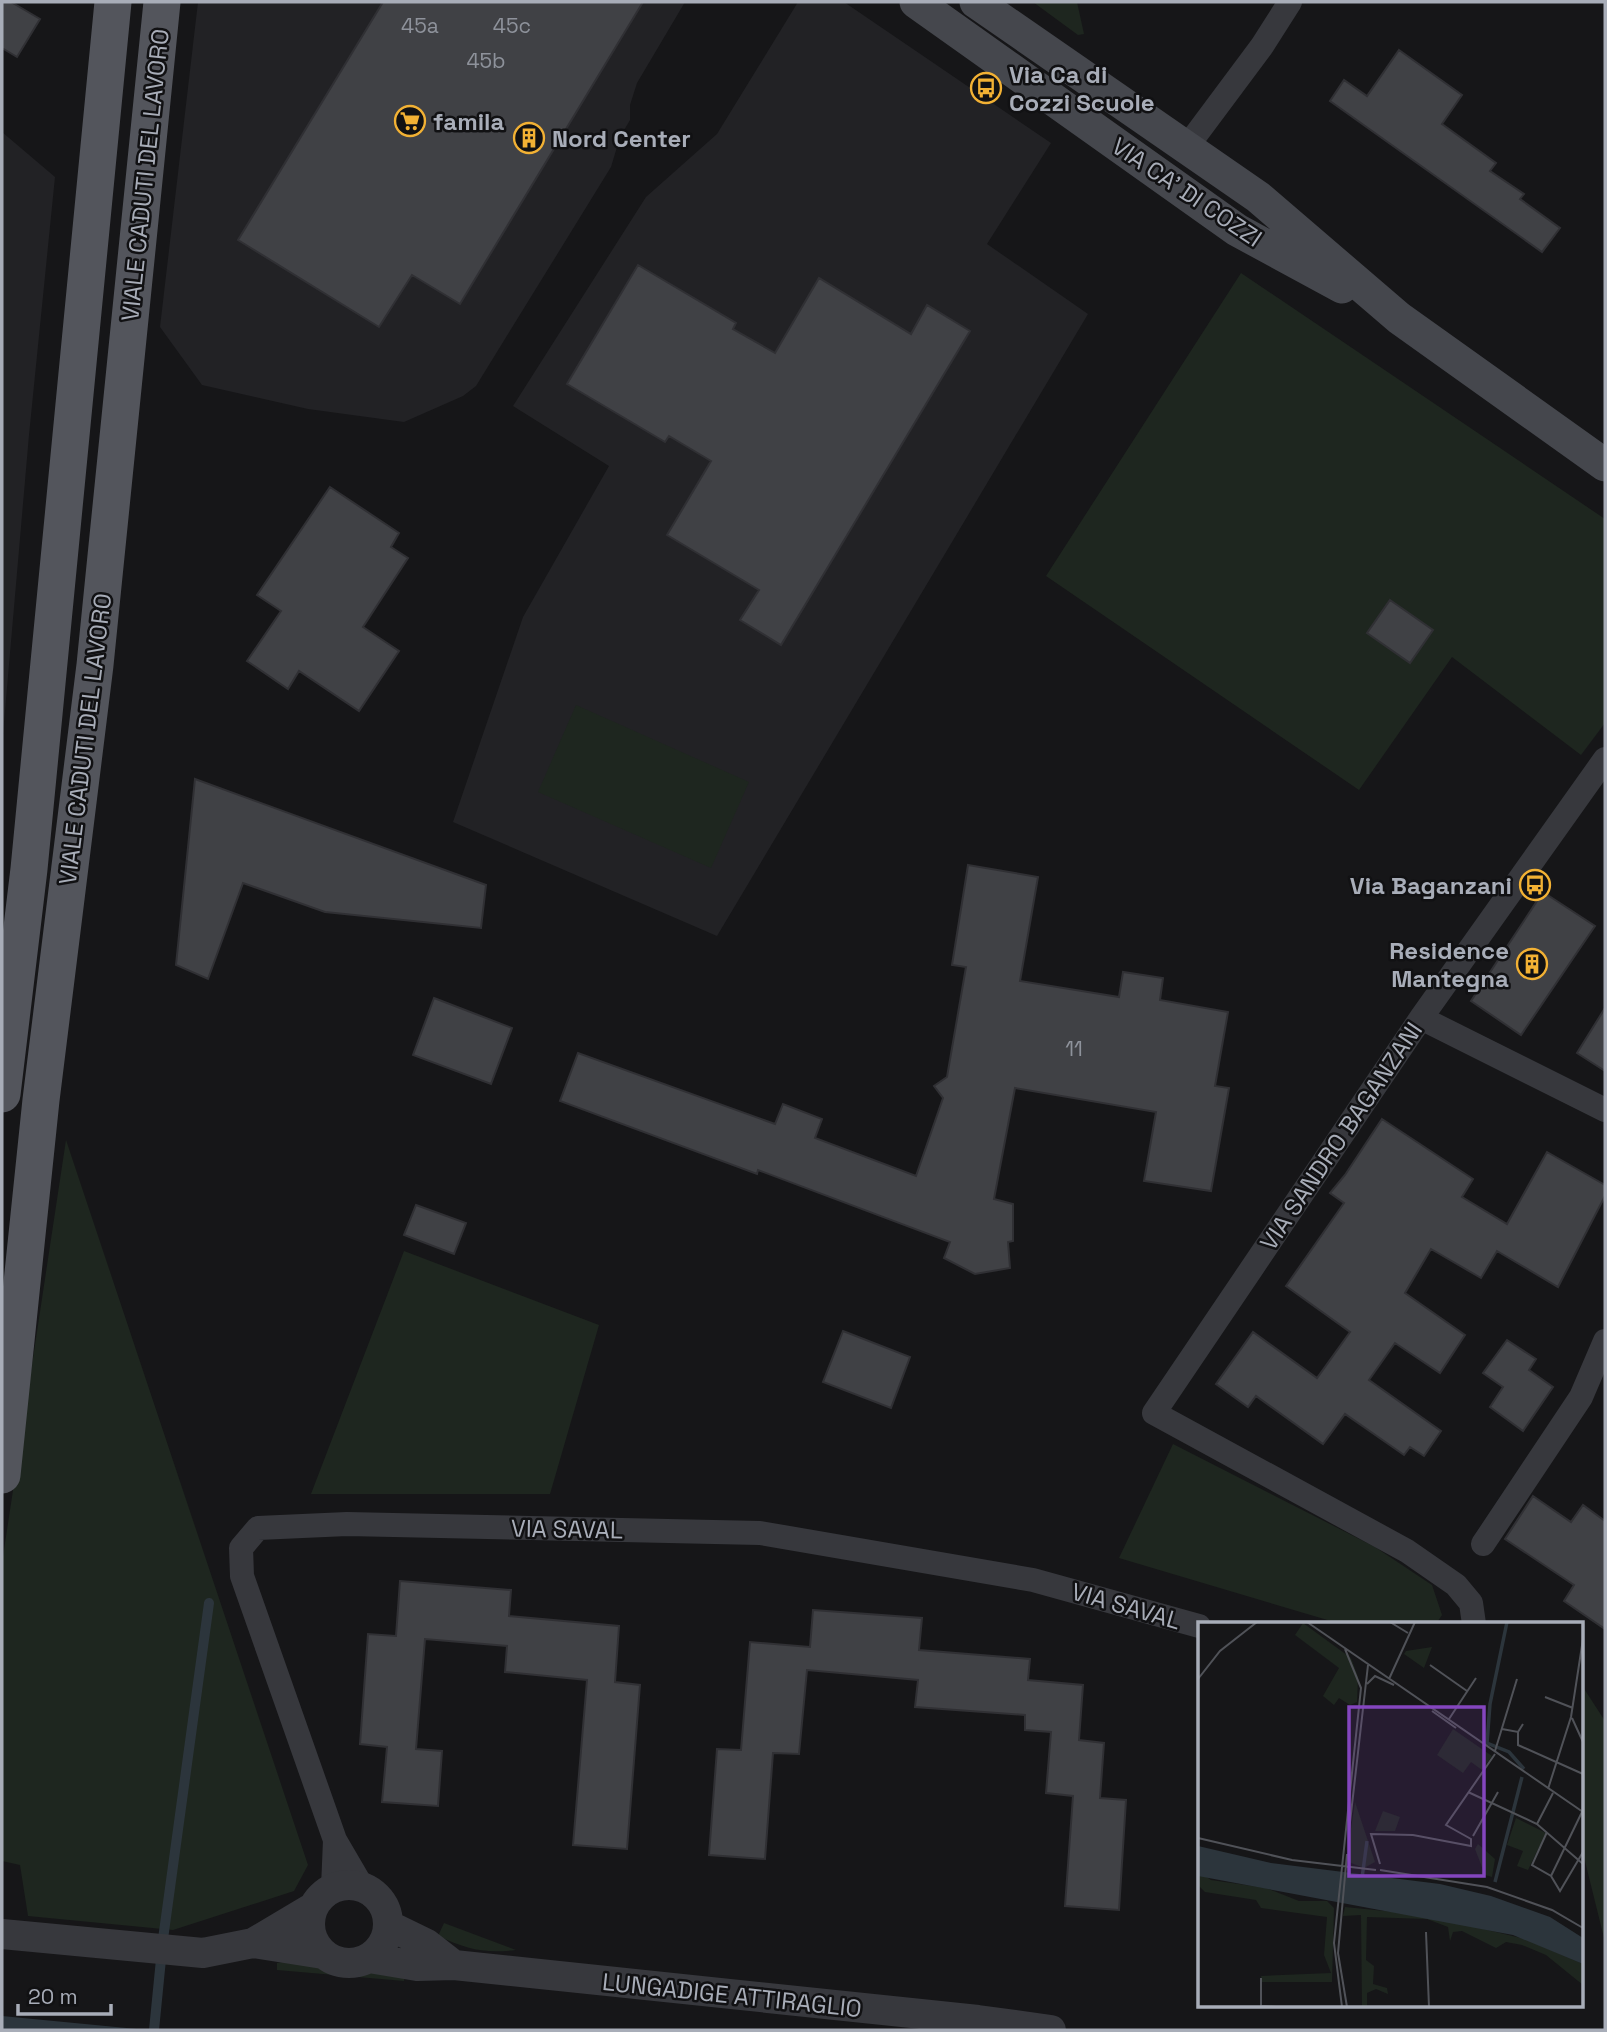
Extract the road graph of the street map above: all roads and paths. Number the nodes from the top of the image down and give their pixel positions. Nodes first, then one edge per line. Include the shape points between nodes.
1 (113, 2) edge
2 (162, 2) edge
3 (916, 2) edge
4 (976, 2) edge
5 (1290, 2) edge
6 (1186, 148) junction
7 (1399, 318) junction
8 (1605, 465) edge
9 (1605, 759) edge
10 (1421, 1018) junction
11 (2, 1094) edge
12 (1605, 1110) edge
13 (1605, 1341) edge
14 (2, 1475) edge
15 (1483, 1544) dead end
16 (1474, 1622) edge
17 (1198, 1626) edge
18 (335, 1840) junction
19 (363, 1888) junction
20 (323, 1898) junction
21 (388, 1925) junction
22 (2, 1934) edge
23 (253, 1943) junction
24 (323, 1954) junction
25 (369, 1958) junction
26 (454, 1965) junction
27 (1051, 2030) edge

1 - 11 main road, VIALE CADUTI DEL LAVORO via 29,869
2 - 14 main road, VIALE CADUTI DEL LAVORO via 93,678 41,1100
3 - 7 main road, VIA CA' DI COZZI via 1237,230
4 - 6 main road, VIA CA' DI COZZI
5 - 6 street, VIA CA' DI COZZI
6 - 7 main road, VIA CA' DI COZZI via 1258,197
7 - 8 main road, VIA CA' DI COZZI
9 - 10 street, VIA SANDRO BAGANZANI
10 - 12 street
10 - 16 street, VIA SANDRO BAGANZANI via 1154,1413 1407,1551 1457,1585 1471,1603
13 - 15 street via 1581,1397
17 - 18 street, VIA SAVAL via 1033,1580 761,1533 347,1524 258,1528 242,1548 242,1576
18 - 19 street, VIA SAVAL
18 - 20 street, VIA SAVAL
19 - 20 street via 343,1885
19 - 21 street via 380,1899
20 - 23 street, LUNGADIGE ATTIRAGLIO
20 - 24 street via 309,1920 310,1933
21 - 25 street via 383,1944
21 - 26 street via 427,1944
22 - 23 street, LUNGADIGE ATTIRAGLIO via 202,1953
23 - 24 street, LUNGADIGE ATTIRAGLIO
24 - 25 street, LUNGADIGE ATTIRAGLIO via 345,1963
25 - 26 street, LUNGADIGE ATTIRAGLIO via 417,1966
26 - 27 street, LUNGADIGE ATTIRAGLIO

